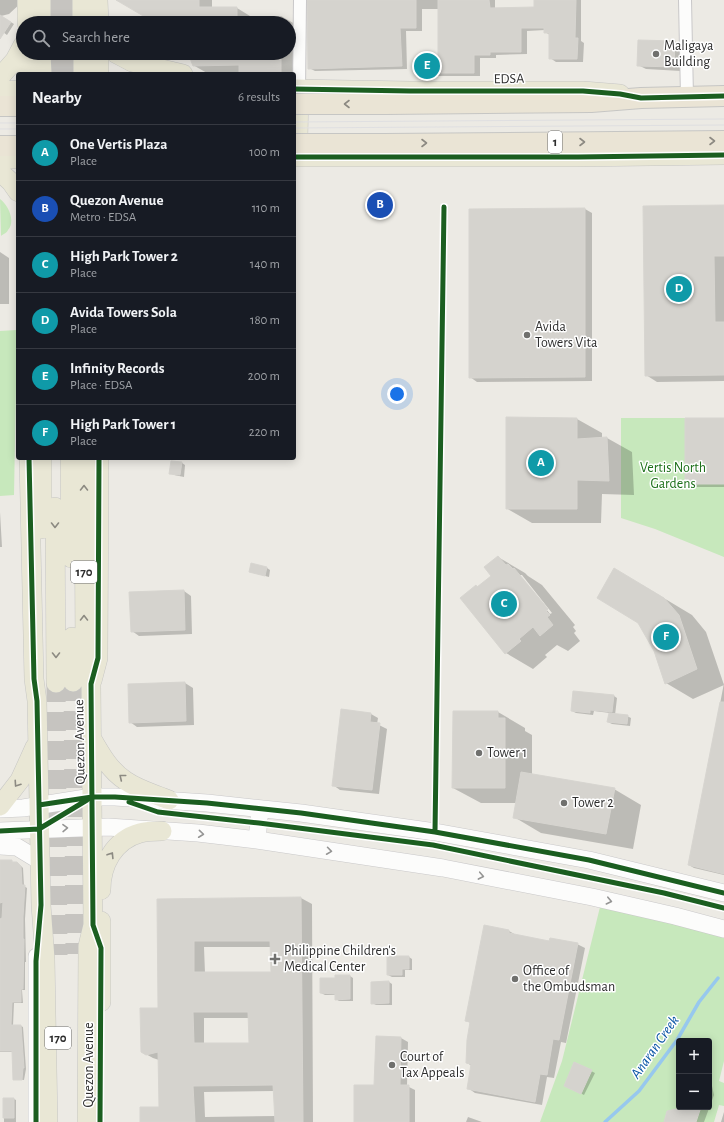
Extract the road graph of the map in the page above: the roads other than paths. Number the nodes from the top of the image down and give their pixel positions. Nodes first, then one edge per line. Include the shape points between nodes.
1 (27, 0) edge
2 (41, 0) edge
3 (82, 0) edge
4 (98, 0) edge
5 (300, 0) edge
6 (685, 0) edge
7 (27, 16) edge
8 (41, 16) edge
9 (82, 16) edge
10 (99, 16) edge
11 (16, 57) edge
12 (27, 60) edge
13 (41, 60) edge
14 (83, 60) edge
15 (99, 60) edge
16 (128, 60) edge
17 (27, 72) edge
18 (42, 72) edge
19 (83, 72) edge
20 (99, 72) edge
21 (174, 72) edge
22 (0, 78) edge
23 (16, 90) edge
24 (0, 91) edge
25 (296, 94) edge
26 (724, 96) edge
27 (687, 97) junction
28 (641, 98) junction
29 (0, 106) edge
30 (16, 106) edge
31 (724, 141) edge
32 (0, 146) edge
33 (16, 146) edge
34 (0, 150) edge
35 (16, 150) edge
36 (299, 153) edge
37 (724, 154) edge
38 (0, 159) edge
39 (16, 159) edge
40 (0, 172) edge
41 (16, 189) edge
42 (28, 460) edge
43 (42, 460) edge
44 (54, 460) edge
45 (70, 460) edge
46 (84, 460) edge
47 (99, 460) edge
48 (91, 684) junction
49 (37, 701) junction
50 (37, 736) junction
51 (91, 737) junction
52 (92, 797) junction
53 (169, 800) junction
54 (39, 805) junction
55 (0, 806) edge
56 (0, 809) edge
57 (260, 809) junction
58 (92, 828) junction
59 (39, 829) junction
60 (0, 831) edge
61 (162, 831) junction
62 (257, 840) junction
63 (0, 846) edge
64 (40, 861) junction
65 (724, 893) edge
66 (41, 906) junction
67 (93, 925) junction
68 (724, 929) edge
69 (101, 948) junction
70 (36, 1122) edge
71 (48, 1122) edge
72 (58, 1122) edge
73 (76, 1122) edge
74 (87, 1122) edge
75 (100, 1122) edge

1 - 7 main road
2 - 8 main road
3 - 9 main road
4 - 10 main road
5 - 25 street
6 - 27 street
11 - 22 main road
12 - 17 main road
13 - 18 main road
14 - 19 main road
15 - 20 main road
16 - 21 main road
23 - 24 main road
25 - 28 main road, EDSA via 583,91
28 -> 25 highway, EDSA, bridge via 591,102 386,104
25 - 36 main road
26 - 27 highway, EDSA
27 - 28 highway, EDSA
29 - 30 highway
36 -> 31 highway, 1, bridge via 385,144
32 - 33 highway
34 - 35 main road
36 - 37 main road, 1 via 578,157
38 - 39 main road
40 - 41 main road
42 - 49 main road, 170 via 34,679
43 - 49 main road, 170 via 42,678
44 -> 45 main road, Quezon Avenue / 170 via 64,682
48 -> 46 main road, Quezon Avenue / 170 via 85,656
47 - 48 main road, Quezon Avenue / 170 via 98,658
48 - 51 main road, Quezon Avenue / 170
49 - 50 main road, 170
50 - 54 main road, 170
50 -> 55 main road via 25,771
51 - 52 main road, Quezon Avenue / 170
53 -> 51 main road via 122,778 110,767
52 - 53 main road
52 - 54 main road
52 - 58 main road, Quezon Avenue / 170
53 - 57 main road
54 - 56 main road
54 - 59 main road, 170
57 - 62 main road
57 - 65 main road via 481,840 589,860
59 -> 58 main road
58 - 61 main road
58 - 67 main road, Quezon Avenue / 170
59 - 60 main road
59 - 64 main road, 170
61 -> 62 main road
69 -> 61 main road via 102,877 110,856 119,844 129,837
62 -> 68 main road via 443,868 592,898
63 - 64 main road via 17,846
64 - 66 main road, 170
66 - 70 street, 170 via 36,961
66 - 71 main road, 170 via 45,959
67 - 69 main road, Quezon Avenue / 170
67 - 74 main road, Quezon Avenue / 170 via 88,946
69 - 75 main road, Quezon Avenue / 170
72 - 73 main road, Quezon Avenue / 170 via 66,954

